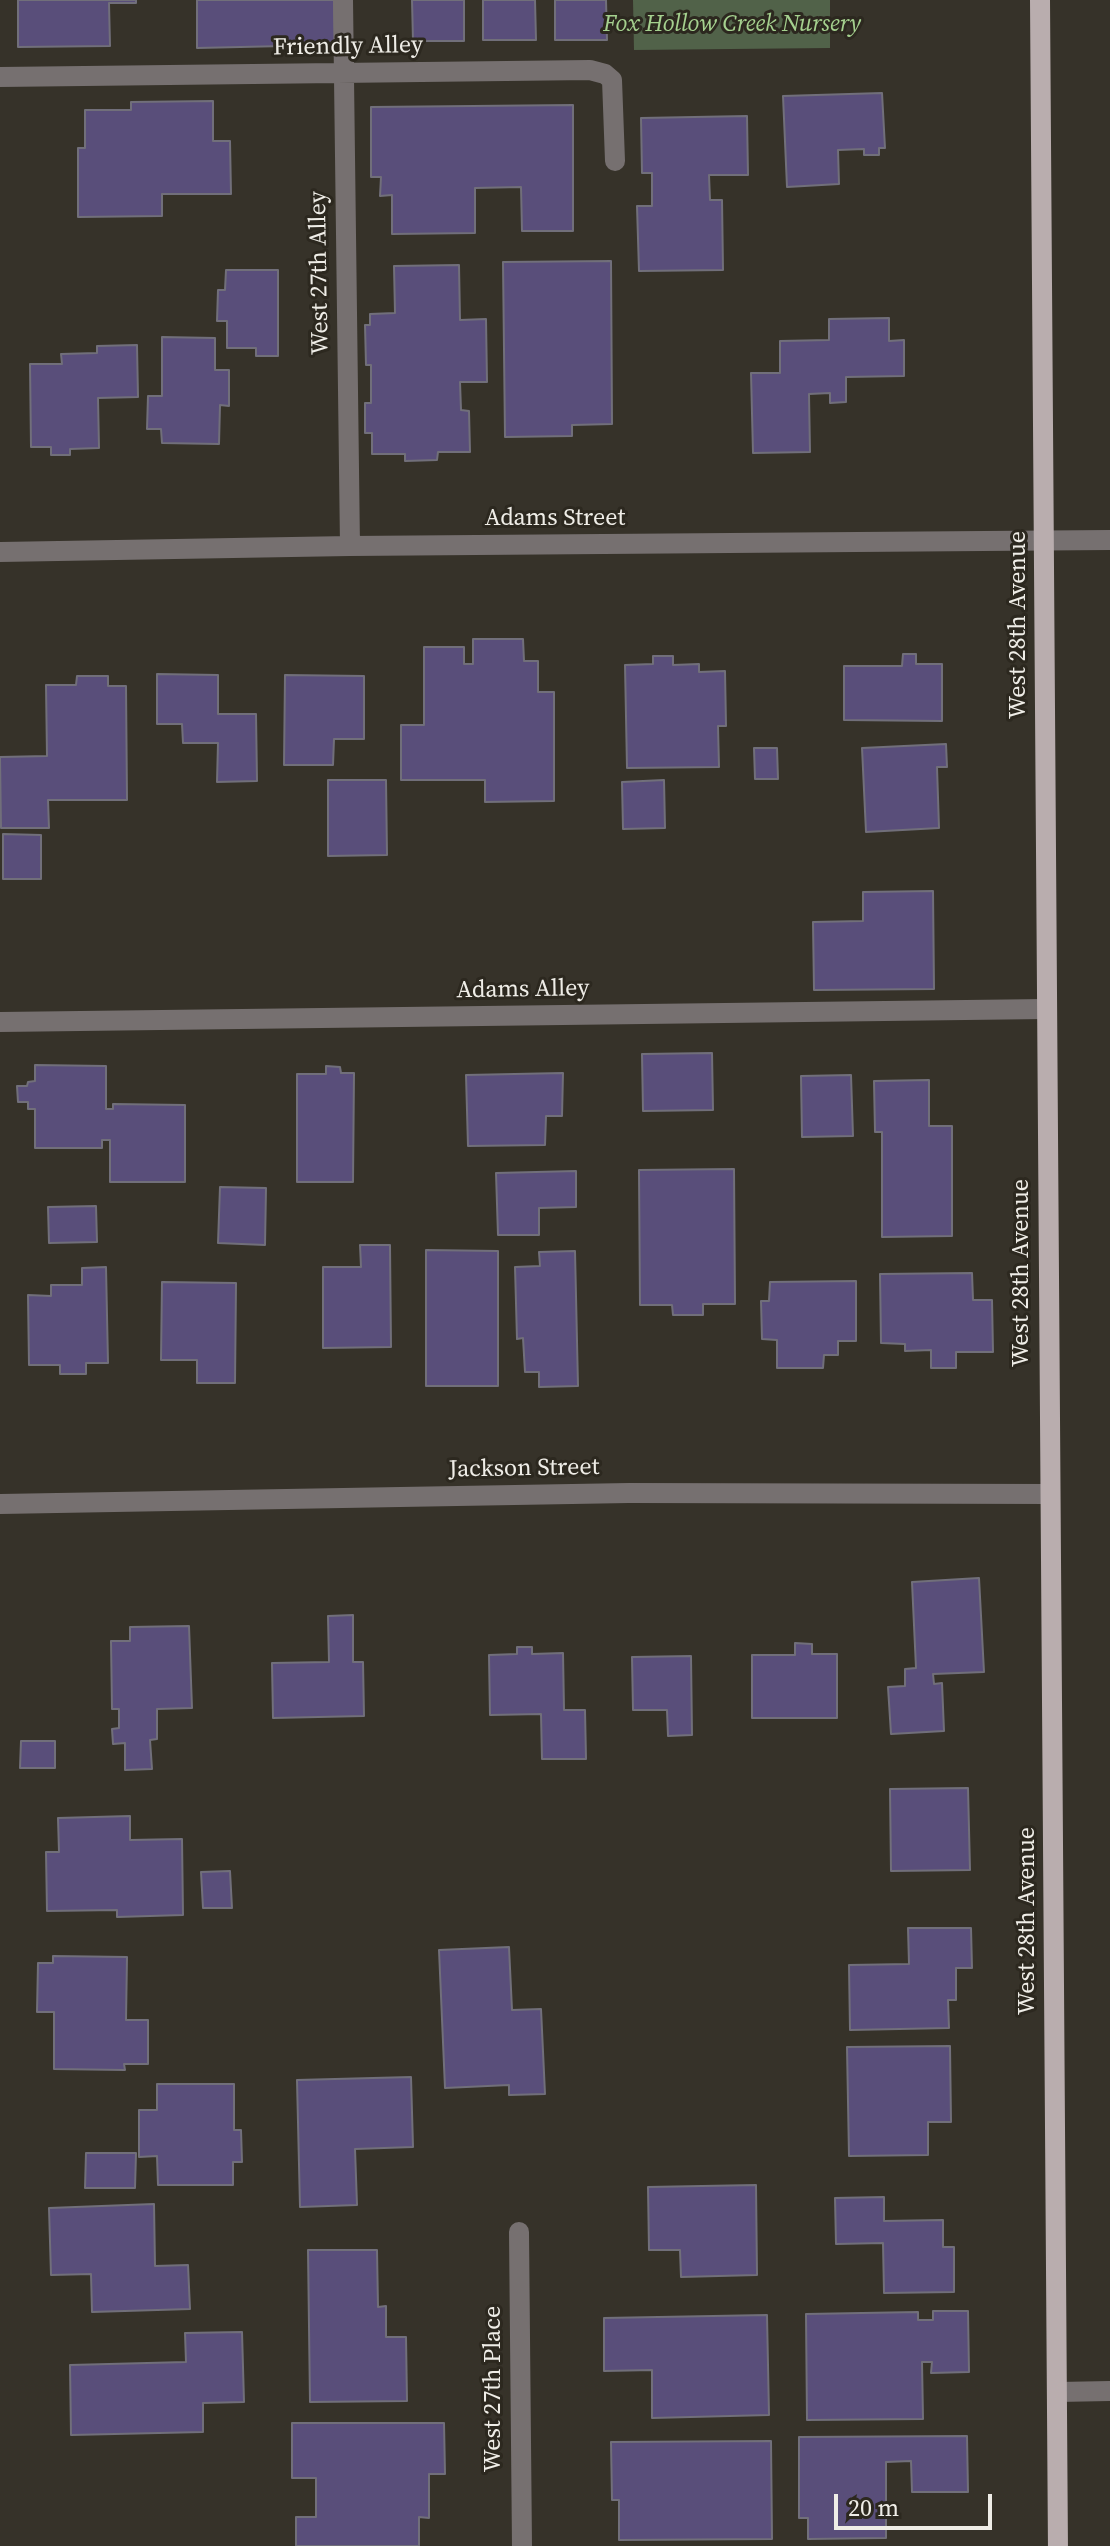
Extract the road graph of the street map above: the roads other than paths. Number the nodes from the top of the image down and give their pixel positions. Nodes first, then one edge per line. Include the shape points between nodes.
1 (343, 0) edge
2 (1040, 0) edge
3 (344, 73) junction
4 (0, 77) edge
5 (615, 161) dead end
6 (1110, 540) edge
7 (1045, 541) junction
8 (350, 546) junction
9 (0, 552) edge
10 (1046, 1009) junction
11 (0, 1022) edge
12 (1050, 1494) junction
13 (0, 1504) edge
14 (519, 2232) dead end
15 (1110, 2391) edge
16 (1058, 2392) junction
17 (522, 2546) edge
18 (1058, 2546) edge

1 - 3 street, West 27th Alley
2 - 7 main road, West 28th Avenue
3 - 4 street, Friendly Alley
3 - 5 street, Friendly Alley via 598,72 612,80 614,88
3 - 8 street, West 27th Alley
6 - 7 street, Adams Street
7 - 8 street, Adams Street
7 - 10 main road, West 28th Avenue
8 - 9 street, Adams Street
10 - 11 street, Adams Alley
10 - 12 main road, West 28th Avenue
12 - 13 street, Jackson Street via 629,1493
12 - 16 main road, West 28th Avenue
14 - 17 street, West 27th Place
15 - 16 street
16 - 18 main road, West 28th Avenue

